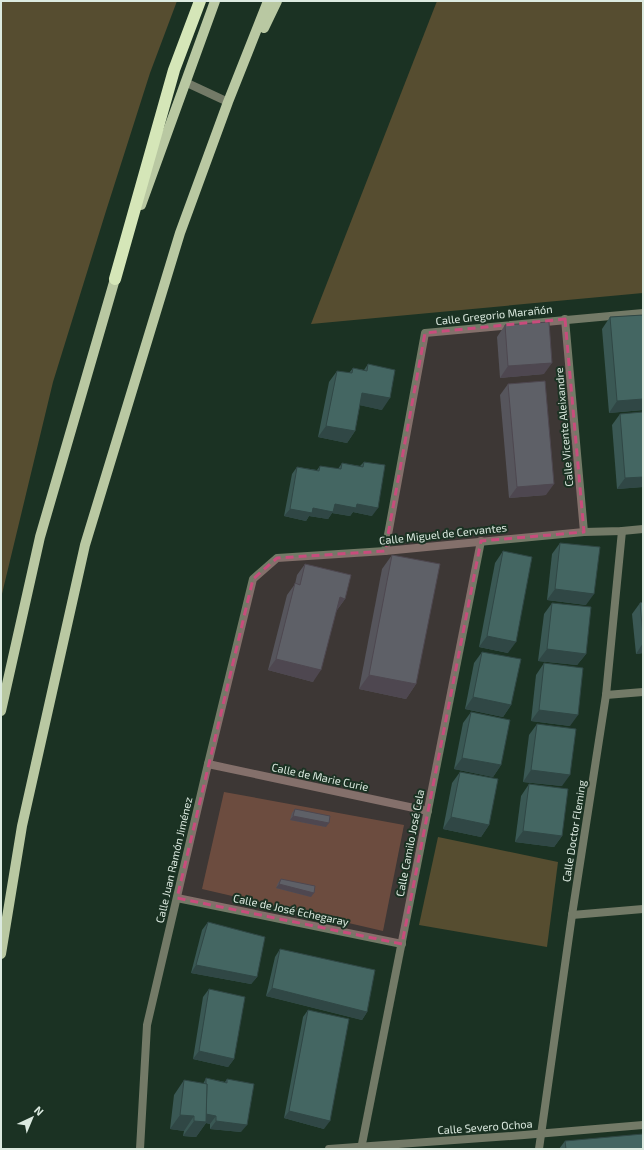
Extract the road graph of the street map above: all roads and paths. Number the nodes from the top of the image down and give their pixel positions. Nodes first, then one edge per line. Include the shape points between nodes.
1 (200, 1) edge
2 (215, 1) edge
3 (268, 1) edge
4 (277, 1) edge
5 (185, 82) junction
6 (228, 102) junction
7 (115, 279) junction
8 (643, 313) edge
9 (565, 320) junction
10 (643, 529) edge
11 (622, 531) junction
12 (584, 532) junction
13 (481, 541) junction
14 (385, 551) junction
15 (254, 579) joint
16 (643, 692) edge
17 (606, 695) junction
18 (1, 711) edge
19 (208, 764) junction
20 (428, 811) junction
21 (177, 898) junction
22 (643, 909) edge
23 (572, 915) junction
24 (402, 944) junction
25 (1, 954) edge
26 (643, 1125) edge
27 (541, 1134) junction
28 (362, 1148) edge
29 (140, 1149) edge
30 (329, 1149) edge
31 (539, 1149) edge

1 - 7 highway via 174,70
2 - 5 main road
3 - 6 main road
4 - 6 main road
5 - 6 street
5 - 7 main road
6 - 25 main road via 180,233 85,545 22,826
7 - 18 main road via 40,537
8 - 9 street, Calle Gregorio Marañón
9 - 12 street, Calle Vicente Aleixandre
9 - 14 street, Calle Gregorio Marañón via 425,333
10 - 11 street, Calle Miguel de Cervantes
11 - 12 street, Calle Miguel de Cervantes
11 - 17 street, Calle Doctor Fleming
12 - 13 street, Calle Miguel de Cervantes
13 - 14 street, Calle Miguel de Cervantes
13 - 20 street, Calle Camilo José Cela
14 - 15 street, Calle Miguel de Cervantes via 277,558
15 - 19 street, Calle Juan Ramón Jiménez
16 - 17 street
17 - 23 street, Calle Doctor Fleming
19 - 20 street, Calle de Marie Curie
19 - 21 street, Calle Juan Ramón Jiménez
20 - 24 street, Calle Camilo José Cela
21 - 24 street, Calle de José Echegaray
21 - 29 street, Calle Juan Ramón Jiménez via 147,1025
22 - 23 street
23 - 27 street, Calle Doctor Fleming
24 - 28 street, Calle Camilo José Cela
26 - 27 street, Calle Severo Ochoa
27 - 28 street, Calle Severo Ochoa
27 - 31 street, Calle Doctor Fleming
28 - 30 street, Calle Severo Ochoa

